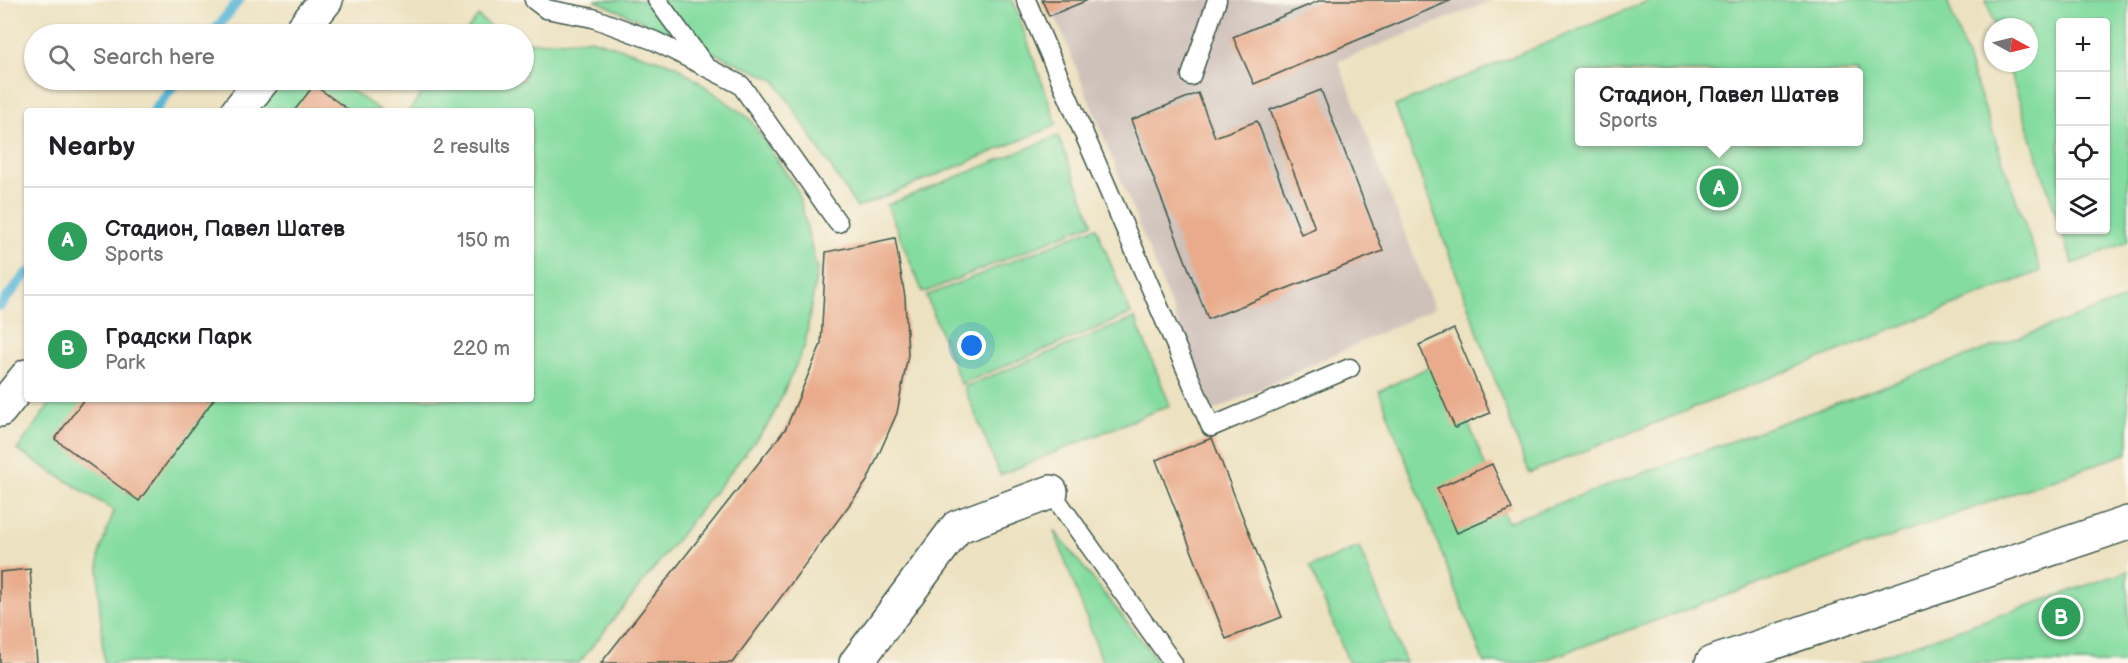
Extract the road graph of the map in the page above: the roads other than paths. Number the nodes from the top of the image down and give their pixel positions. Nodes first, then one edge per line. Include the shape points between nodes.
1 (326, 0) edge
2 (534, 0) edge
3 (657, 0) edge
4 (1026, 0) edge
5 (1216, 0) edge
6 (306, 24) edge
7 (706, 67) junction
8 (1191, 76) dead end
9 (255, 90) edge
10 (240, 108) edge
11 (838, 223) dead end
12 (1350, 368) dead end
13 (24, 380) edge
14 (0, 410) edge
15 (1051, 492) joint
16 (2128, 523) edge
17 (856, 663) edge
18 (1173, 663) edge
19 (1712, 663) edge

1 - 6 street
2 - 7 lane via 546,9 593,18 655,41
3 - 7 lane
4 - 12 lane via 1211,427
5 - 8 lane
7 - 11 lane via 741,85
9 - 10 street
13 - 14 street
15 - 17 street via 957,527
15 - 18 lane
16 - 19 street

